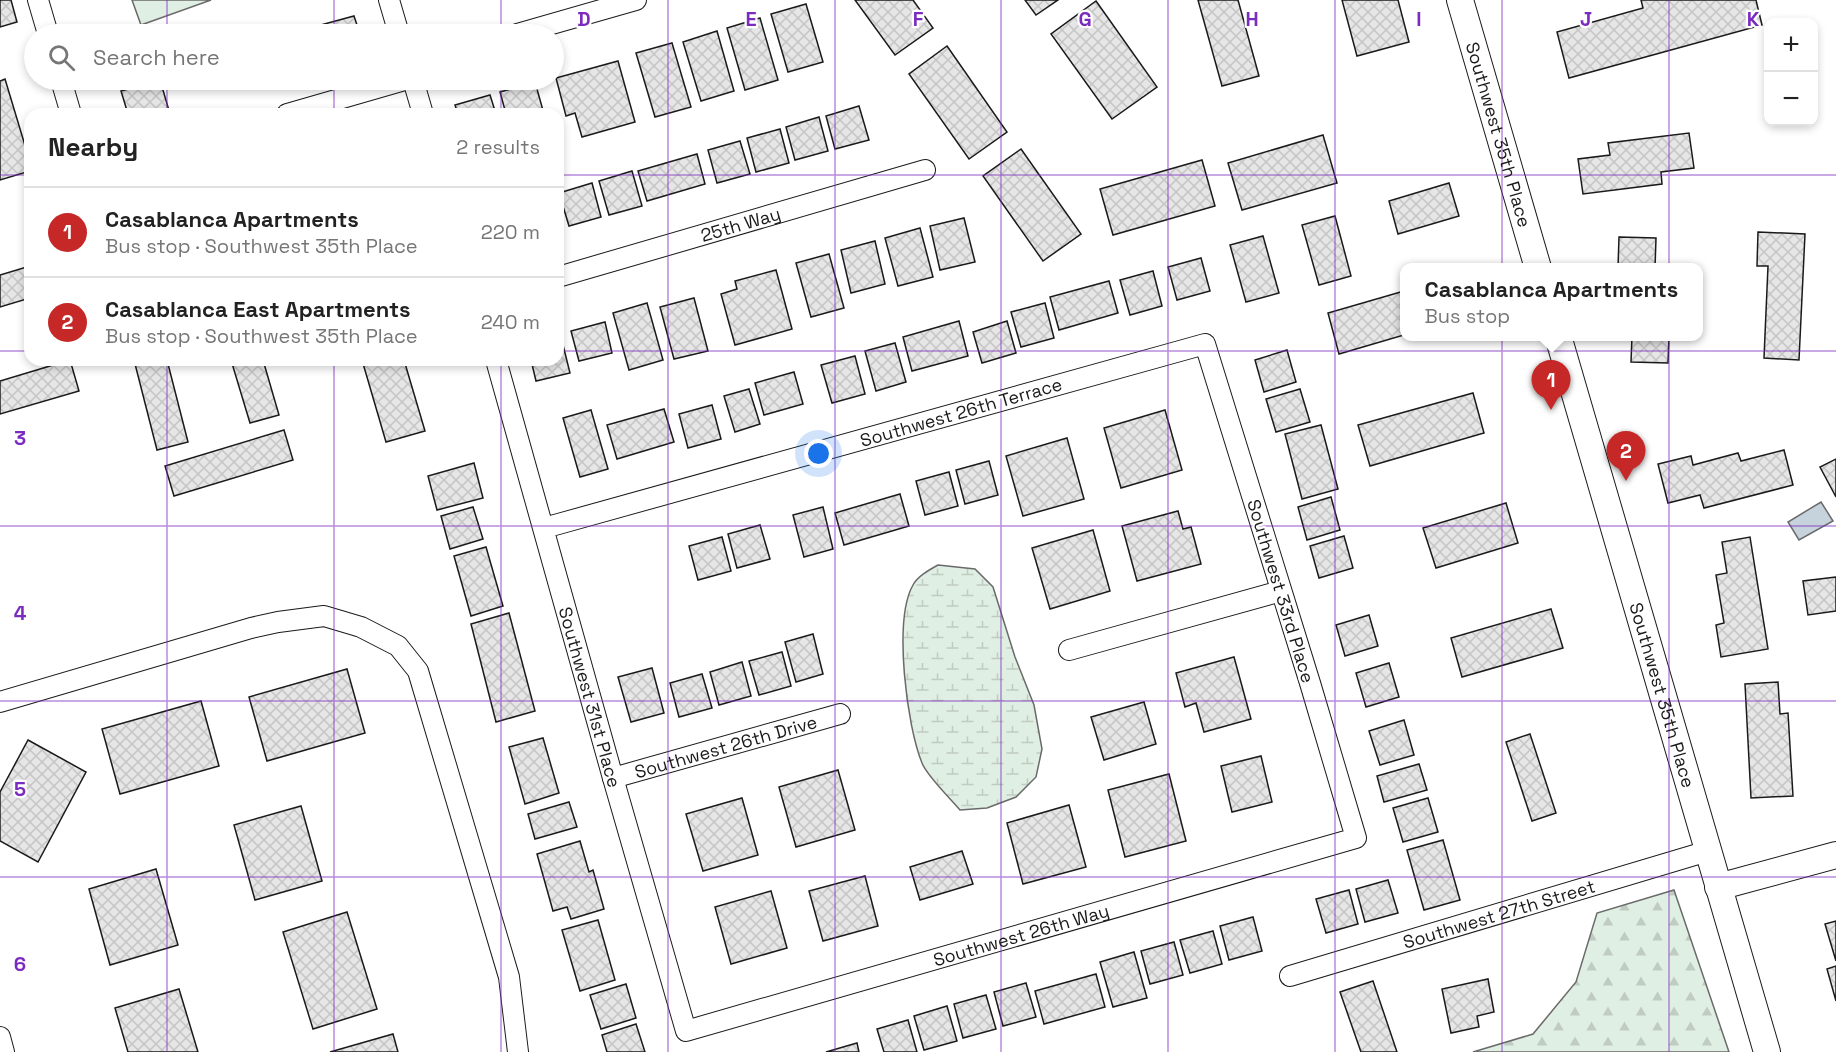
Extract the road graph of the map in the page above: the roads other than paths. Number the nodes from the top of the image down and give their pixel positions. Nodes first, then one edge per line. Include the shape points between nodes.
1 (38, 0) edge
2 (389, 0) edge
3 (636, 0) edge
4 (1460, 0) edge
5 (45, 24) edge
6 (396, 24) edge
7 (552, 24) edge
8 (64, 90) edge
9 (370, 90) edge
10 (416, 90) edge
11 (69, 108) edge
12 (308, 108) edge
13 (421, 108) edge
14 (925, 170) dead end
15 (1537, 263) edge
16 (564, 275) edge
17 (1559, 341) edge
18 (1205, 344) joint
19 (498, 366) edge
20 (544, 528) junction
21 (1281, 591) junction
22 (1069, 650) dead end
23 (0, 702) edge
24 (840, 714) dead end
25 (612, 778) junction
26 (1356, 838) joint
27 (1708, 851) junction
28 (1836, 855) edge
29 (1718, 887) junction
30 (1290, 976) dead end
31 (686, 1031) joint
32 (0, 1037) edge
33 (4, 1052) edge
34 (518, 1052) edge
35 (1767, 1052) edge

1 - 5 street
2 - 6 street
3 - 7 street
4 - 15 street, Southwest 35th Place
8 - 11 street
9 - 12 street
10 - 13 street
14 - 16 street, 25th Way
17 - 27 street, Southwest 35th Place
18 - 20 street, Southwest 26th Terrace
18 - 21 street, Southwest 33rd Place
19 - 20 street, Southwest 31st Place
20 - 25 street, Southwest 31st Place
21 - 22 street
21 - 26 street, Southwest 33rd Place
23 - 34 street via 278,622 324,616 361,627 398,645 418,671 459,806 509,977
24 - 25 street, Southwest 26th Drive
25 - 31 street, Southwest 31st Place
26 - 31 street, Southwest 26th Way
27 - 29 street, Southwest 35th Place
27 - 30 street, Southwest 27th Street
28 - 29 street
29 - 35 street, Southwest 35th Place
32 - 33 street

